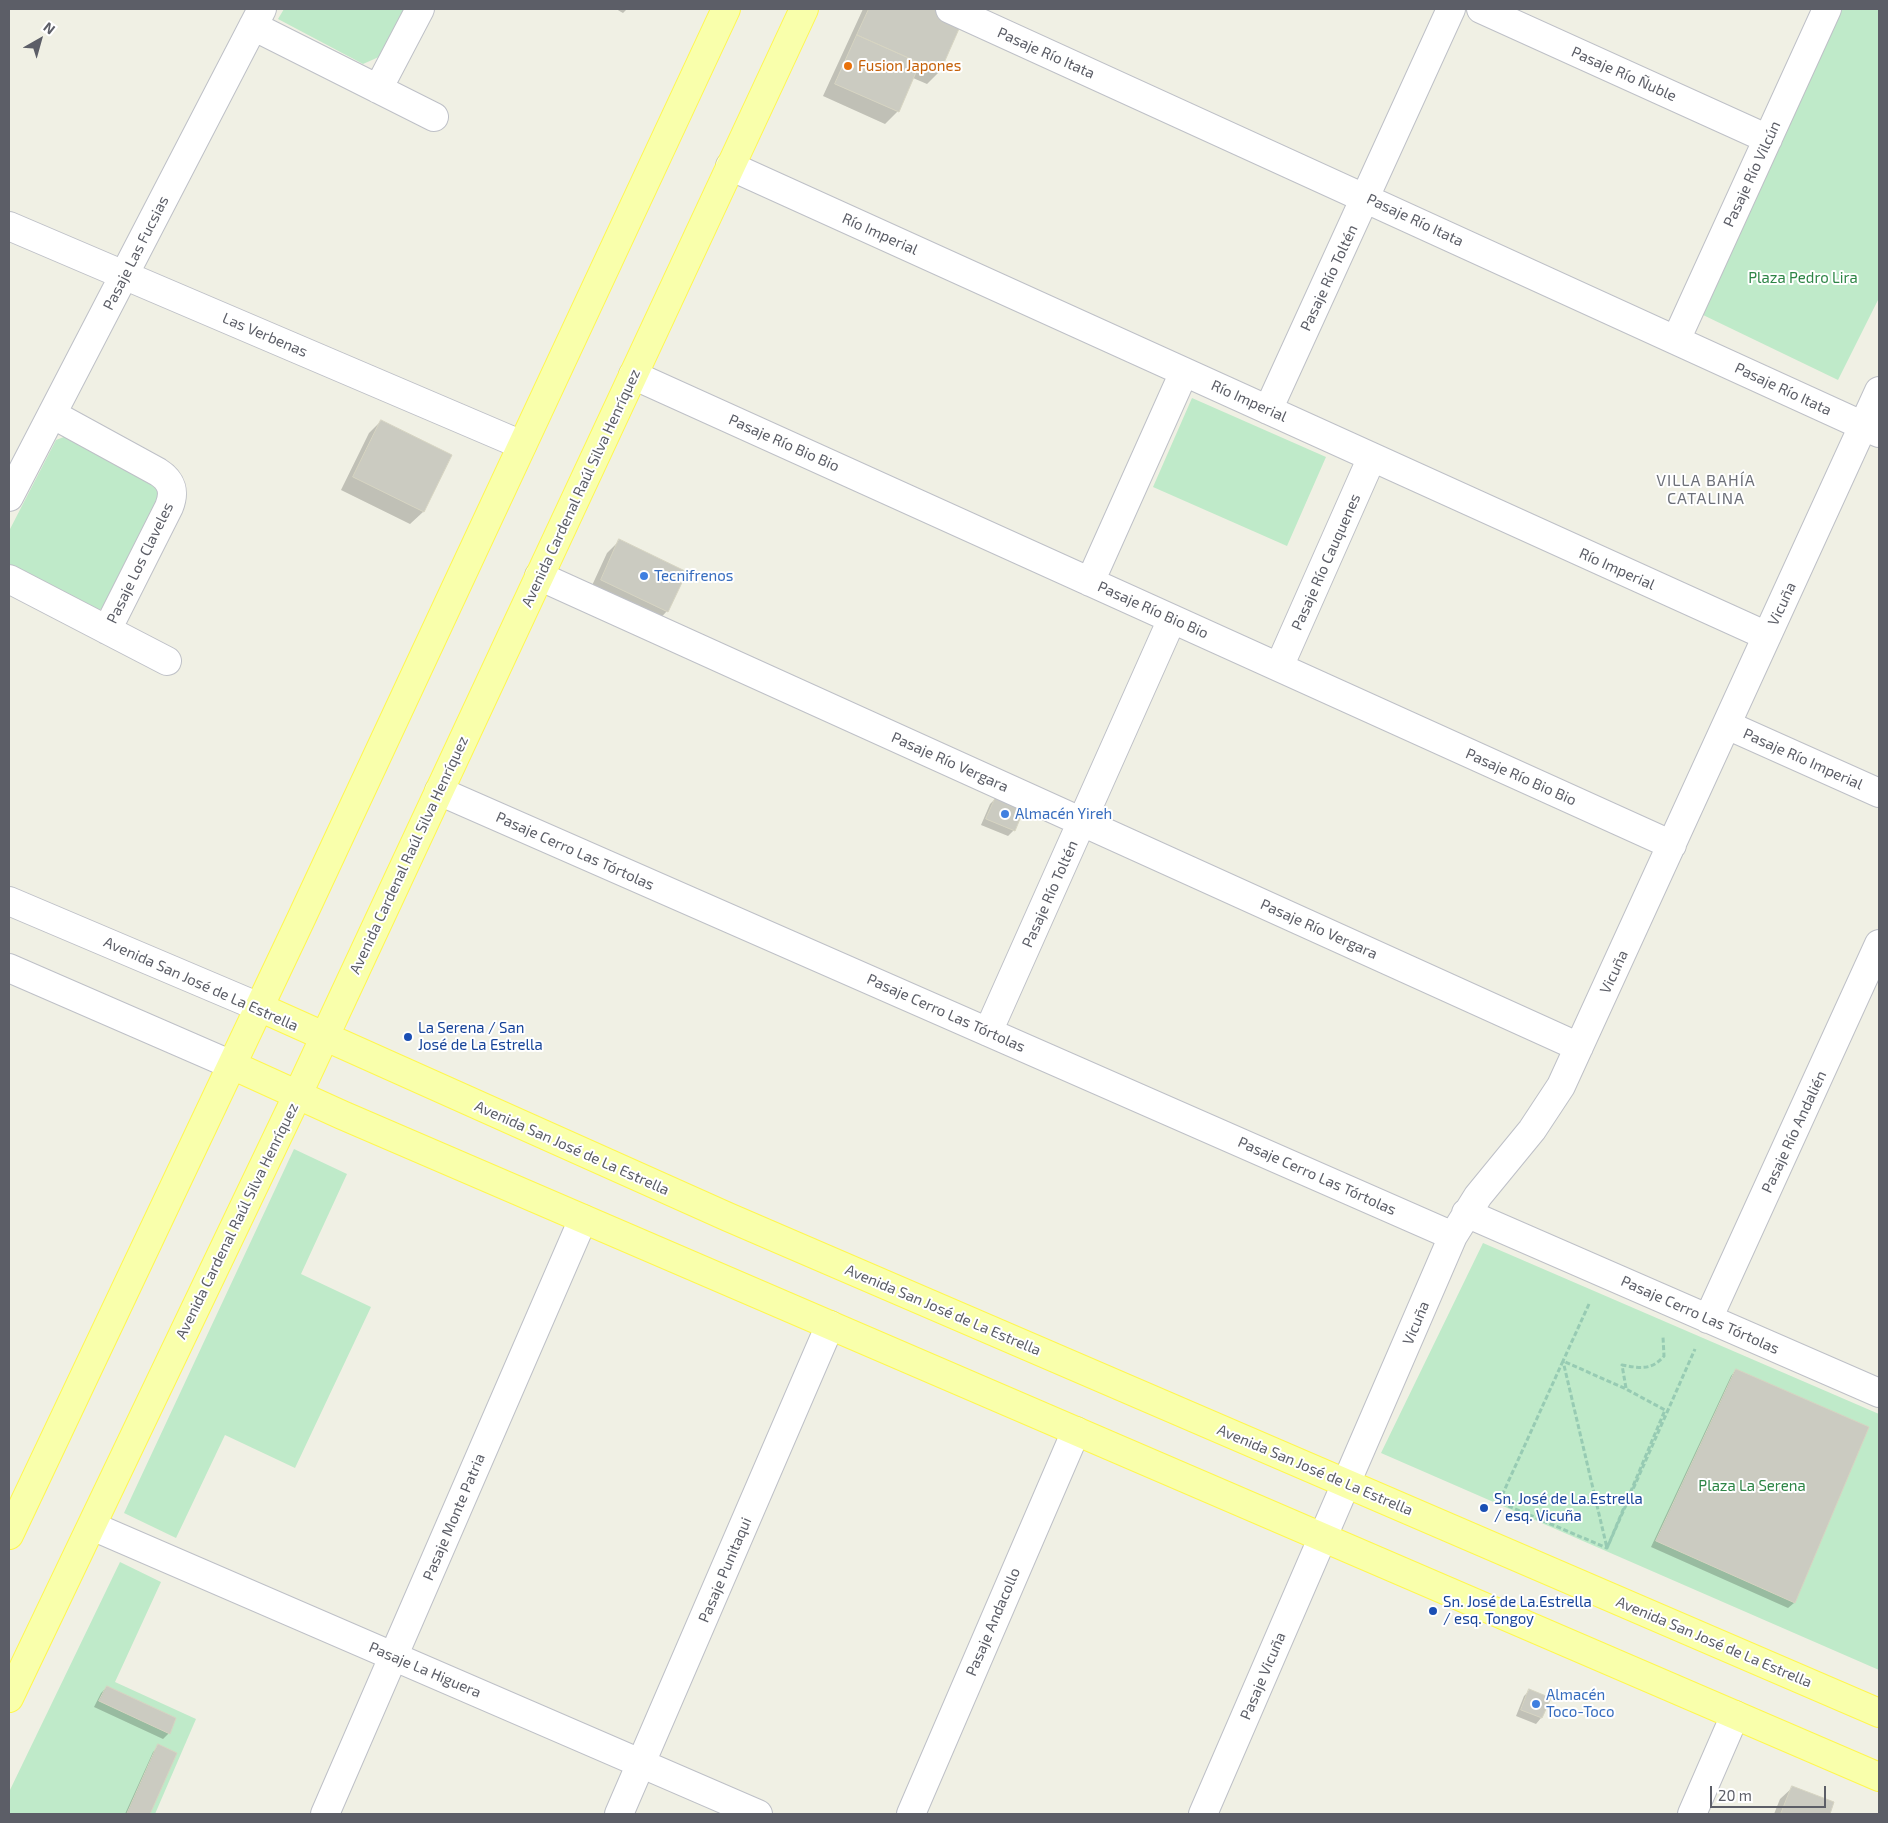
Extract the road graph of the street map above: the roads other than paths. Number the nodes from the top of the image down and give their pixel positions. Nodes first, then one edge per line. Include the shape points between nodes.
1 (420, 9) edge
2 (726, 9) edge
3 (804, 9) edge
4 (950, 9) edge
5 (1451, 9) edge
6 (1481, 9) edge
7 (1827, 9) edge
8 (258, 17) edge
9 (378, 89) junction
10 (434, 117) dead end
11 (1768, 139) junction
12 (730, 166) junction
13 (1365, 198) junction
14 (9, 226) edge
15 (124, 275) junction
16 (1676, 340) junction
17 (1184, 372) junction
18 (633, 375) junction
19 (1879, 391) edge
20 (1268, 410) junction
21 (52, 414) junction
22 (1871, 430) edge
23 (522, 446) junction
24 (1372, 457) junction
25 (9, 497) edge
26 (539, 576) junction
27 (9, 580) edge
28 (1090, 582) junction
29 (1172, 619) junction
30 (107, 630) junction
31 (1767, 636) junction
32 (166, 661) dead end
33 (1279, 667) junction
34 (1727, 725) junction
35 (439, 791) junction
36 (1879, 793) edge
37 (1082, 822) junction
38 (1672, 845) junction
39 (9, 901) edge
40 (1879, 944) edge
41 (9, 968) edge
42 (259, 1008) junction
43 (988, 1032) junction
44 (324, 1038) junction
45 (1579, 1047) junction
46 (232, 1065) junction
47 (297, 1096) junction
48 (583, 1219) junction
49 (1460, 1225) junction
50 (1708, 1319) junction
51 (830, 1325) junction
52 (1879, 1393) edge
53 (1076, 1431) junction
54 (1346, 1483) junction
55 (92, 1526) junction
56 (9, 1535) edge
57 (1323, 1537) junction
58 (393, 1656) junction
59 (9, 1698) edge
60 (1879, 1714) edge
61 (1735, 1715) junction
62 (641, 1764) junction
63 (1879, 1777) edge
64 (325, 1814) edge
65 (618, 1814) edge
66 (758, 1814) edge
67 (911, 1814) edge
68 (1203, 1814) edge
69 (1692, 1814) edge

1 - 9 street
2 - 23 main road
3 - 12 main road, Avenida Cardenal Raúl Silva Henríquez
4 - 13 street, Pasaje Río Itata
5 - 13 street, Pasaje Río Toltén
6 - 11 street, Pasaje Río Ñuble
7 - 11 street, Pasaje Río Vilcún
8 - 9 street
8 - 15 street, Pasaje Las Fucsias
9 - 10 street
11 - 16 street, Pasaje Río Vilcún
12 - 17 street, Río Imperial
12 - 18 main road, Avenida Cardenal Raúl Silva Henríquez
13 - 16 street, Pasaje Río Itata
13 - 20 street, Pasaje Río Toltén
14 - 15 street, Las Verbenas
15 - 21 street, Pasaje Las Fucsias
15 - 23 street, Las Verbenas
16 - 22 street, Pasaje Río Itata
17 - 20 street, Río Imperial
17 - 28 street
18 - 26 main road, Avenida Cardenal Raúl Silva Henríquez
18 - 28 street, Pasaje Río Bio Bio
19 - 22 street, Vicuña
20 - 24 street, Río Imperial
21 - 25 street, Pasaje Las Fucsias
21 - 30 street, Pasaje Los Claveles via 158,472 172,488 173,498 169,507
22 - 31 street, Vicuña
23 - 42 main road
24 - 31 street, Río Imperial
24 - 33 street, Pasaje Río Cauquenes
26 - 35 main road, Avenida Cardenal Raúl Silva Henríquez
26 - 37 street, Pasaje Río Vergara
27 - 30 street, Pasaje Los Claveles
28 - 29 street, Pasaje Río Bio Bio
29 - 33 street, Pasaje Río Bio Bio
29 - 37 street, Pasaje Río Toltén
30 - 32 street, Pasaje Los Claveles
31 - 34 street, Vicuña
33 - 38 street, Pasaje Río Bio Bio
34 - 36 street, Pasaje Río Imperial
34 - 38 street, Vicuña
35 - 43 street, Pasaje Cerro Las Tórtolas
35 - 44 main road, Avenida Cardenal Raúl Silva Henríquez
37 - 43 street, Pasaje Río Toltén
37 - 45 street, Pasaje Río Vergara
38 - 45 street, Vicuña
39 - 42 street, Avenida San José de La Estrella
40 - 50 street, Pasaje Río Andalién
41 - 46 street
42 - 44 main road, Avenida San José de La Estrella
42 - 46 main road
43 - 49 street, Pasaje Cerro Las Tórtolas
44 - 47 main road, Avenida Cardenal Raúl Silva Henríquez
44 - 54 main road, Avenida San José de La Estrella via 728,1217
45 - 49 street, Vicuña via 1561,1086 1542,1116
46 - 47 main road
46 - 56 main road
47 - 48 main road
47 - 55 main road, Avenida Cardenal Raúl Silva Henríquez
48 - 51 main road
48 - 58 street, Pasaje Monte Patria
49 - 50 street, Pasaje Cerro Las Tórtolas via 1603,1273
49 - 54 street, Vicuña
50 - 52 street, Pasaje Cerro Las Tórtolas
51 - 53 main road
51 - 62 street, Pasaje Punitaqui
53 - 57 main road
53 - 67 street, Pasaje Andacollo
54 - 57 street, Vicuña
54 - 60 main road, Avenida San José de La Estrella
55 - 58 street, Pasaje La Higuera
55 - 59 main road, Avenida Cardenal Raúl Silva Henríquez
57 - 61 main road
57 - 68 street, Pasaje Vicuña
58 - 62 street, Pasaje La Higuera
58 - 64 street, Pasaje Monte Patria
61 - 63 main road
61 - 69 street
62 - 65 street, Pasaje Punitaqui
62 - 66 street, Pasaje La Higuera

